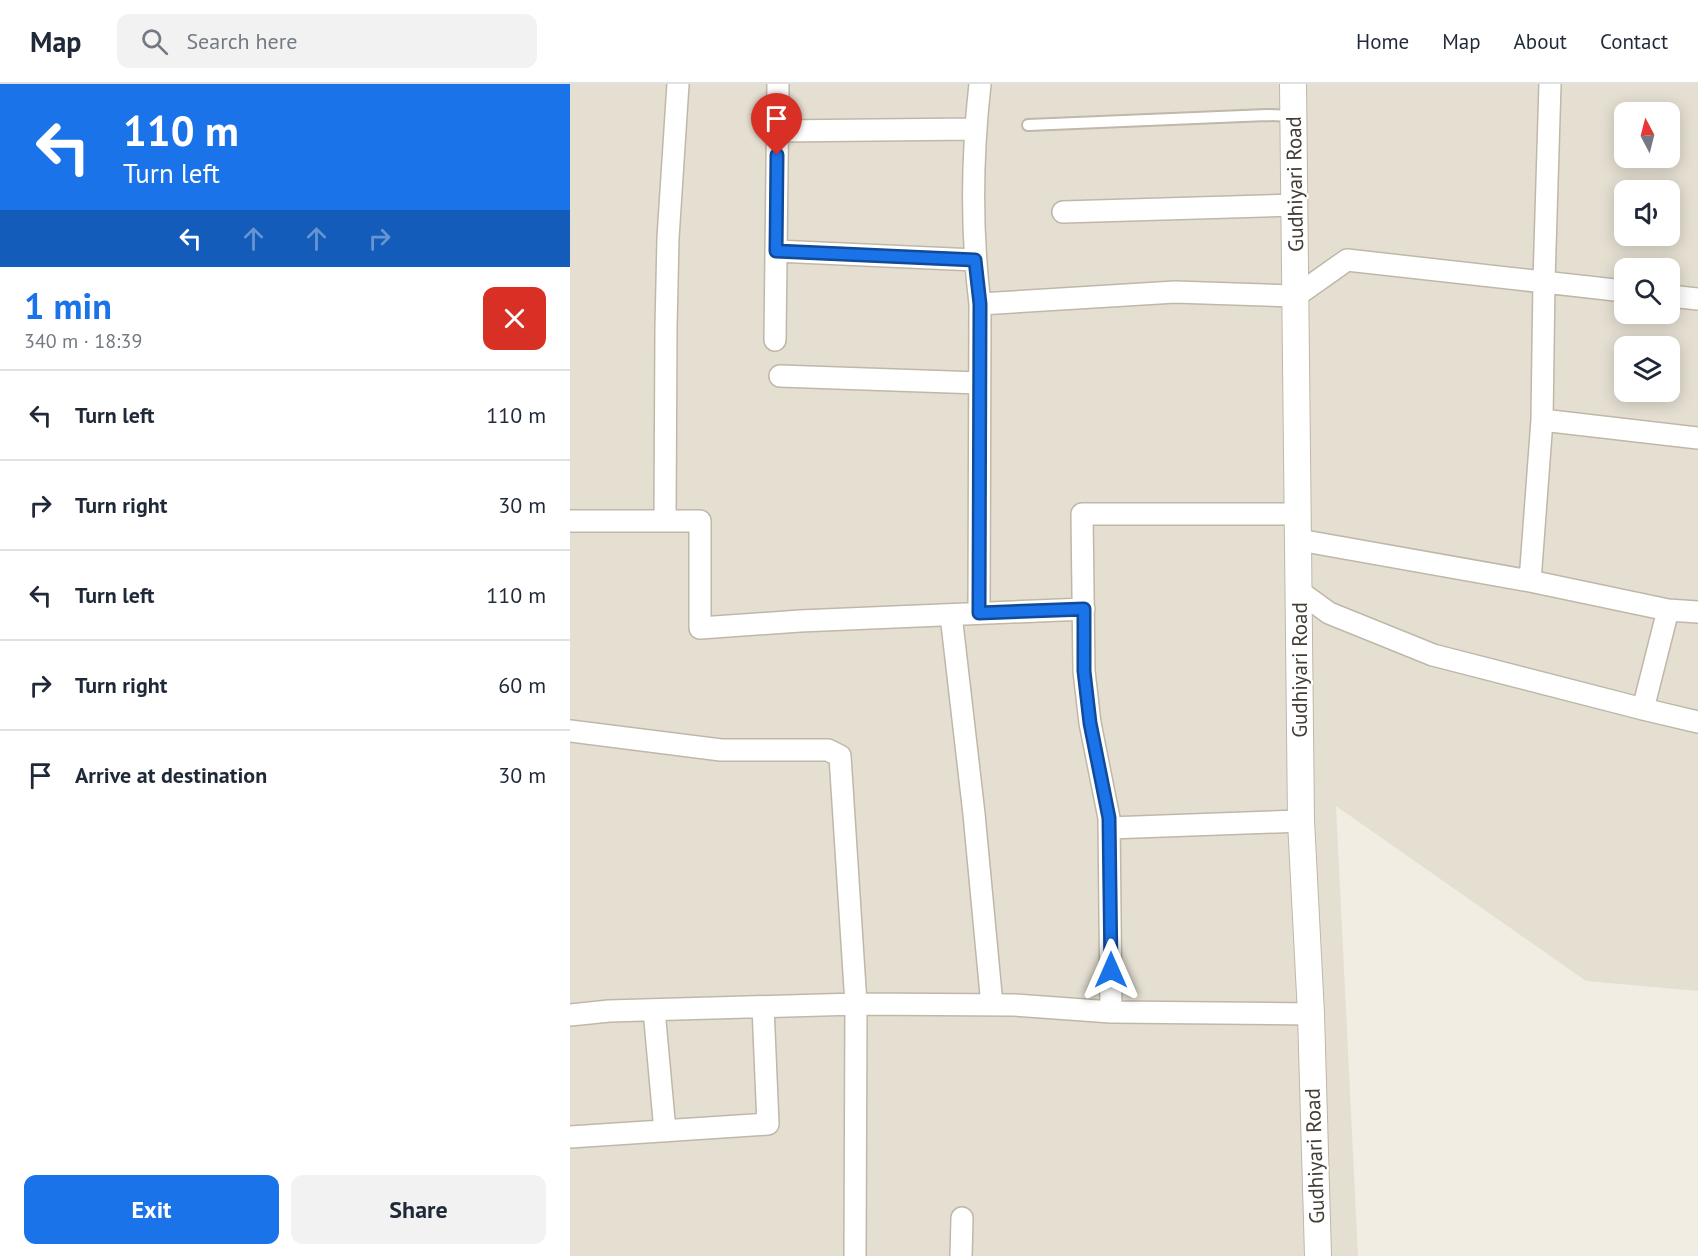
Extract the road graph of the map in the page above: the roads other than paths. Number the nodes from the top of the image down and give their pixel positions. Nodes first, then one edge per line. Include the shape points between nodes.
1 (678, 84) edge
2 (777, 84) edge
3 (980, 84) edge
4 (1293, 84) edge
5 (1550, 84) edge
6 (1294, 116) junction
7 (1028, 125) dead end
8 (975, 129) junction
9 (777, 131) junction
10 (1295, 206) junction
11 (1063, 212) dead end
12 (776, 251) junction
13 (975, 260) junction
14 (1544, 281) junction
15 (1614, 290) edge
16 (1296, 296) junction
17 (1680, 297) edge
18 (1698, 299) edge
19 (980, 304) junction
20 (775, 340) dead end
21 (780, 376) dead end
22 (980, 383) junction
23 (1542, 420) junction
24 (1698, 438) edge
25 (1299, 514) junction
26 (570, 521) edge
27 (665, 521) junction
28 (1299, 540) junction
29 (1530, 581) junction
30 (1300, 592) junction
31 (1084, 609) junction
32 (1668, 610) junction
33 (1698, 612) edge
34 (979, 613) junction
35 (951, 615) junction
36 (1643, 709) junction
37 (1698, 722) edge
38 (570, 731) edge
39 (1301, 821) junction
40 (1109, 828) junction
41 (856, 1004) junction
42 (992, 1005) junction
43 (763, 1007) junction
44 (654, 1010) junction
45 (1111, 1012) junction
46 (1311, 1014) junction
47 (570, 1015) edge
48 (665, 1131) junction
49 (570, 1137) edge
50 (962, 1218) dead end
51 (855, 1256) edge
52 (961, 1256) edge
53 (1318, 1256) edge

1 - 27 street via 667,294
2 - 9 street
3 - 8 street
4 - 6 street, Gudhiyari Road
5 - 14 street
6 - 7 lane
6 - 10 street, Gudhiyari Road
8 - 9 street
8 - 13 street
9 - 12 street
10 - 11 street
10 - 16 street, Gudhiyari Road
12 - 13 street
12 - 20 street
13 - 19 street
14 - 15 street
14 - 16 street via 1347,260
14 - 23 street
16 - 19 street via 1175,292
16 - 25 street, Gudhiyari Road
17 - 18 street
19 - 22 street
21 - 22 street
22 - 34 street
23 - 24 street
23 - 29 street
25 - 28 street, Gudhiyari Road
25 - 31 street via 1082,514
26 - 27 street
27 - 35 street via 700,521 700,628
28 - 29 street
28 - 30 street, Gudhiyari Road
29 - 32 street
30 - 36 street via 1329,613 1433,655
30 - 39 street, Gudhiyari Road
31 - 34 street
31 - 40 street via 1084,671
32 - 33 street
32 - 36 street
34 - 35 street
35 - 42 street
36 - 37 street
38 - 41 street via 721,750 828,750 840,756
39 - 40 street
39 - 46 street, Gudhiyari Road
40 - 45 street
41 - 42 street
41 - 43 street
41 - 51 street
42 - 45 street
43 - 44 street
43 - 48 street via 768,1124
44 - 47 street
44 - 48 street
45 - 46 street
46 - 53 street, Gudhiyari Road
48 - 49 street
50 - 52 street

